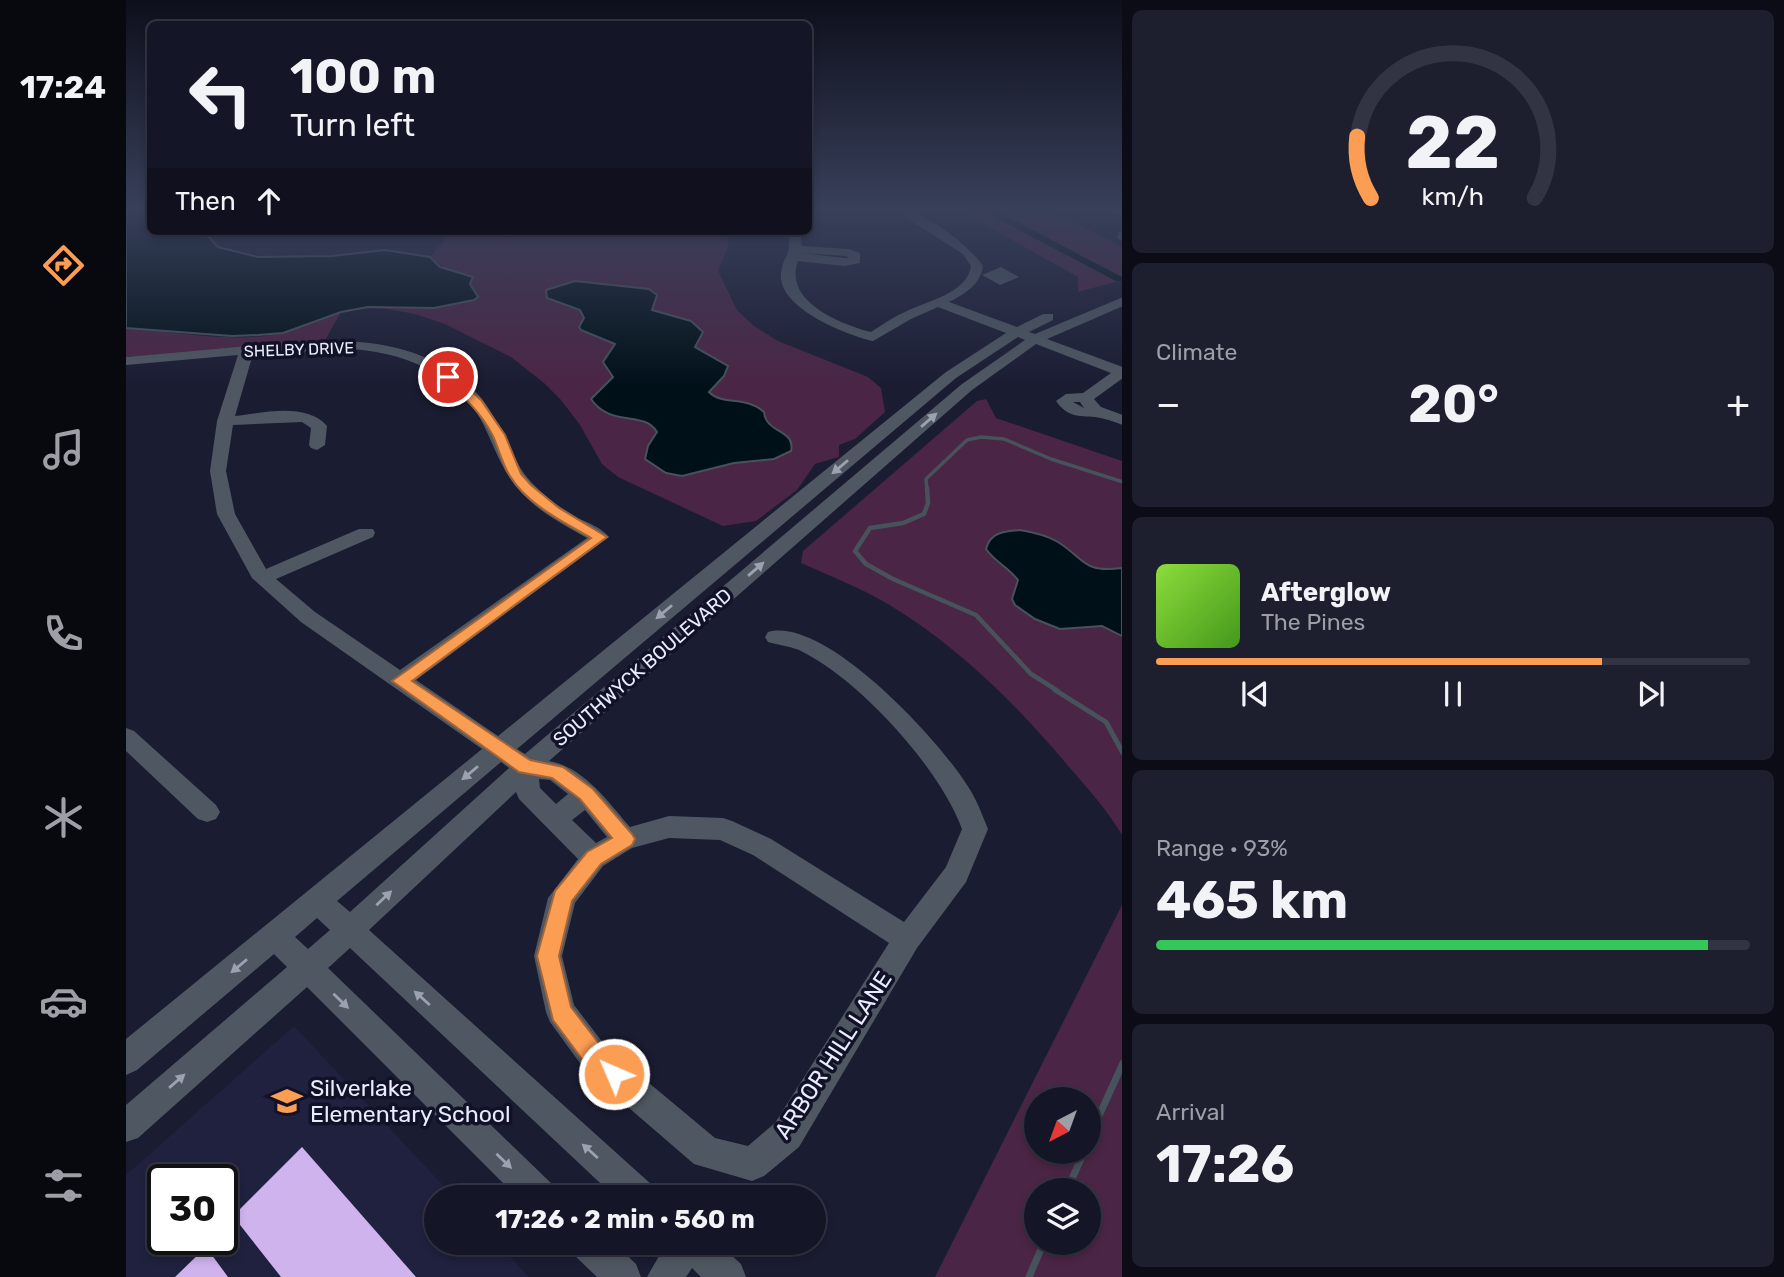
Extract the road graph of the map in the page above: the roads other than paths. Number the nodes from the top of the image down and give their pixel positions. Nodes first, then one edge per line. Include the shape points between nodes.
1 (788, 268) edge
2 (978, 268) edge
3 (1122, 289) edge
4 (944, 300) junction
5 (1122, 301) edge
6 (1031, 333) junction
7 (247, 350) junction
8 (126, 361) edge
9 (1122, 363) edge
10 (1122, 372) edge
11 (1122, 420) edge
12 (225, 421) junction
13 (317, 445) dead end
14 (794, 505) junction
15 (819, 515) junction
16 (366, 533) dead end
17 (262, 578) junction
18 (775, 637) dead end
19 (400, 681) junction
20 (126, 737) edge
21 (499, 748) junction
22 (526, 767) junction
23 (586, 794) junction
24 (207, 813) dead end
25 (556, 819) junction
26 (625, 839) junction
27 (594, 858) junction
28 (317, 900) junction
29 (349, 930) junction
30 (275, 936) junction
31 (907, 939) junction
32 (306, 967) junction
33 (126, 1059) edge
34 (126, 1126) edge
35 (529, 1185) edge
36 (627, 1185) edge
37 (600, 1255) edge
38 (680, 1255) edge
39 (703, 1255) edge
40 (623, 1277) edge
41 (665, 1277) edge
42 (728, 1277) edge

1 - 4 street via 788,281 802,300 831,320 873,337
2 - 4 street via 982,274
3 - 6 street, SOUTHWYCK BOULEVARD via 1077,304
4 - 6 street
5 - 6 street, SOUTHWYCK BOULEVARD
6 - 9 street
6 - 10 street
6 -> 14 street, SOUTHWYCK BOULEVARD via 951,375
15 -> 6 street, SOUTHWYCK BOULEVARD
7 - 8 street, SHELBY DRIVE
7 - 12 street
7 - 19 street, SHELBY DRIVE via 356,345 388,349 429,364 477,402 526,488 554,511 600,537
10 - 11 street via 1090,404
12 - 13 street via 306,418 319,426
12 - 17 street via 218,454 219,489 231,526
14 - 15 street
14 -> 21 street, SOUTHWYCK BOULEVARD
22 -> 15 street, SOUTHWYCK BOULEVARD
16 - 17 street
17 - 19 street via 307,617
18 - 31 street, ARBOR HILL LANE via 807,645 836,663 901,722 959,791 975,828 957,874
19 - 21 street
20 - 24 street
21 - 22 street
21 -> 28 street, SOUTHWYCK BOULEVARD
22 - 23 street via 556,772
22 - 25 street via 528,792
29 -> 22 street, SOUTHWYCK BOULEVARD
23 - 25 street
23 - 26 street
25 - 27 street
26 - 27 street
26 - 31 street via 669,827 723,829 762,847
27 - 31 street, ARBOR HILL LANE via 562,898 548,956 561,1012 596,1059 706,1152 752,1164 787,1135
28 - 29 street
28 - 30 street, SOUTHWYCK BOULEVARD
29 - 32 street, SOUTHWYCK BOULEVARD
36 -> 29 street
30 - 32 street
30 -> 33 street, SOUTHWYCK BOULEVARD
34 -> 32 street, SOUTHWYCK BOULEVARD
32 -> 35 street
37 - 40 street
38 - 41 street
39 - 42 street

